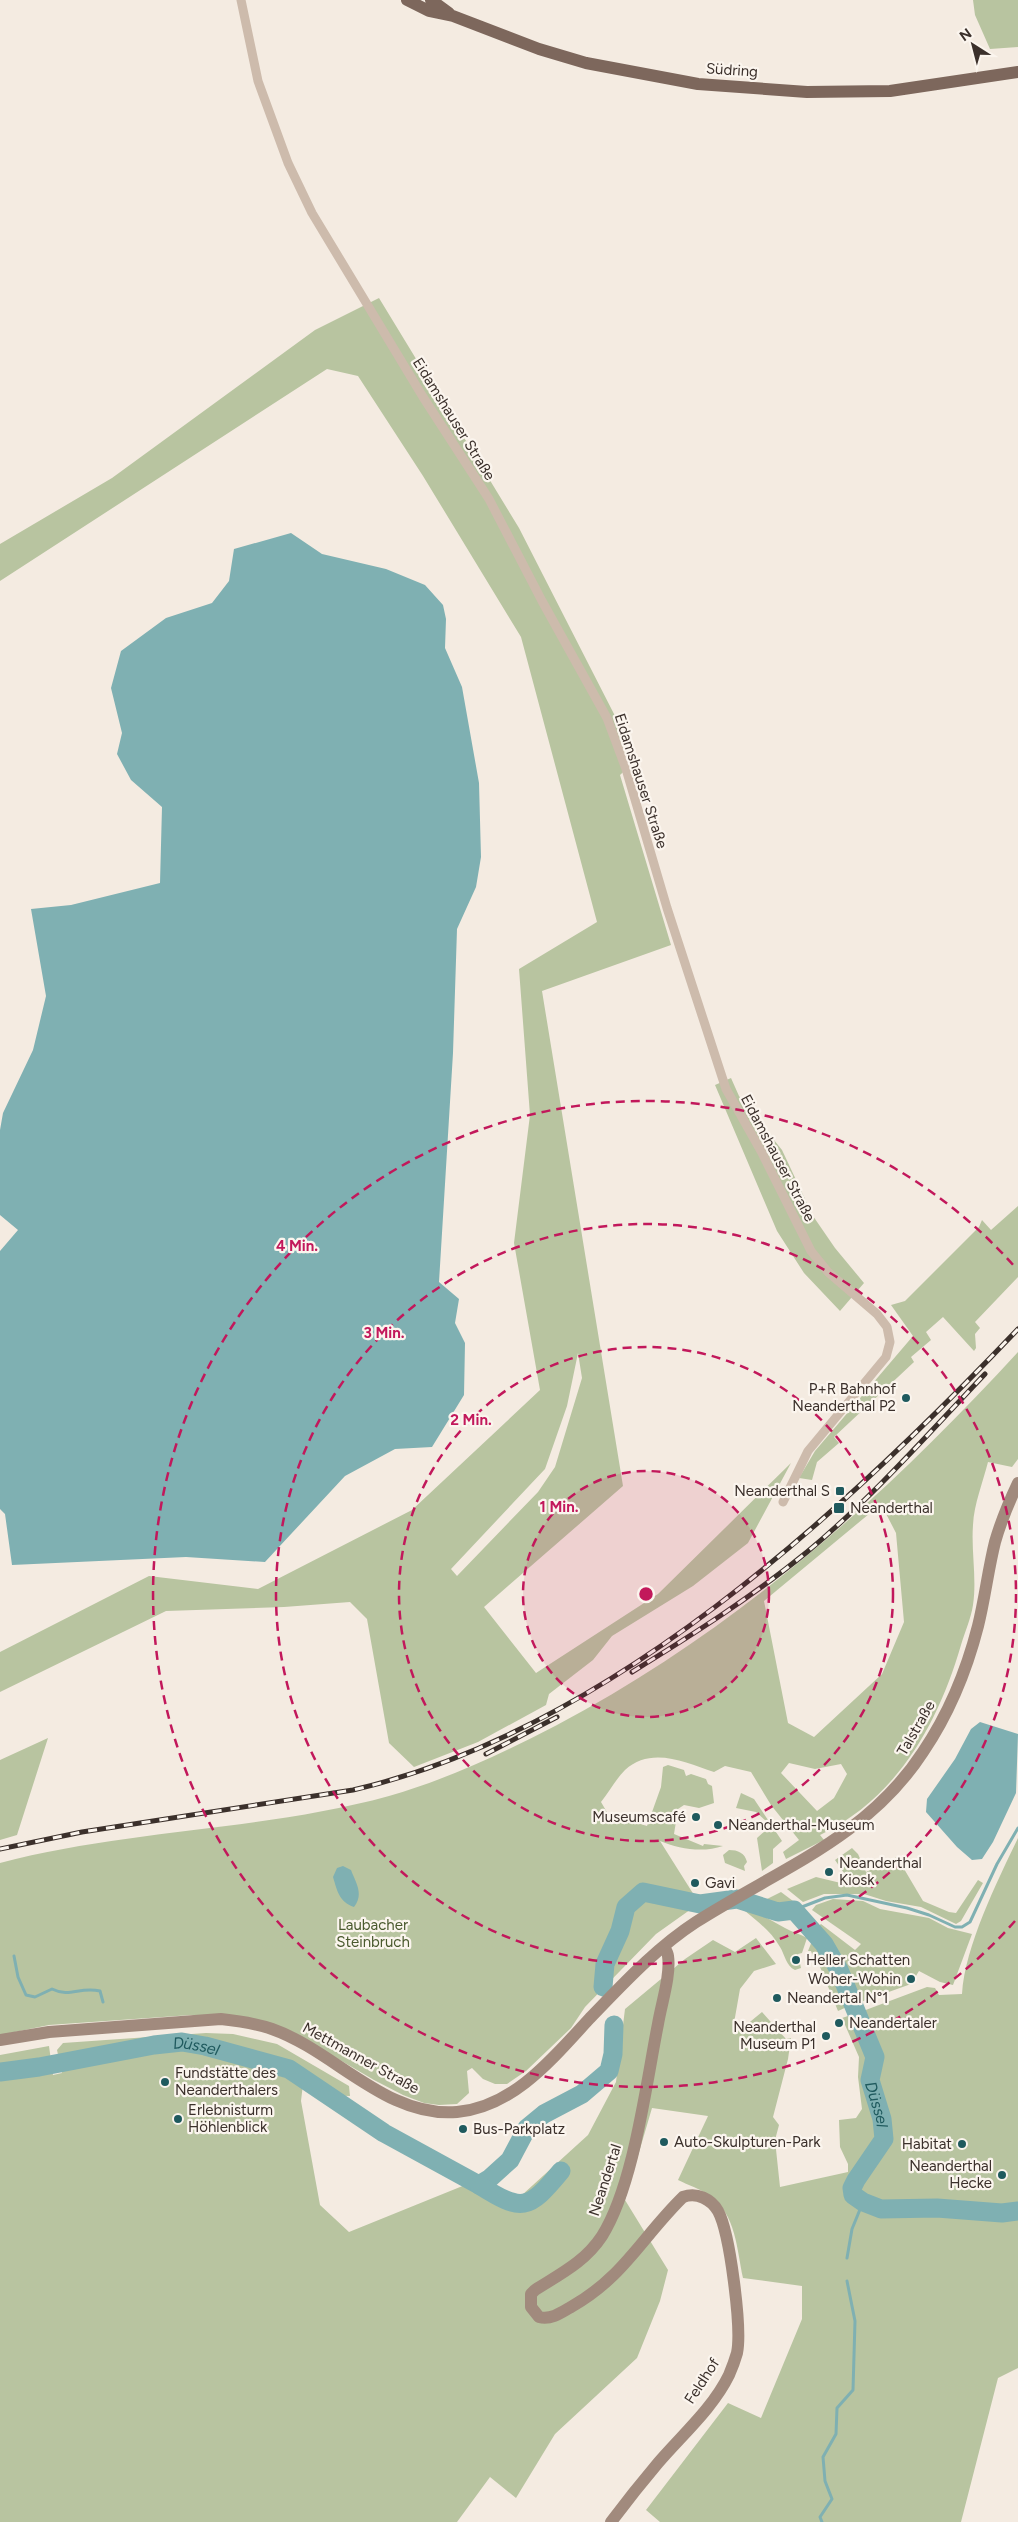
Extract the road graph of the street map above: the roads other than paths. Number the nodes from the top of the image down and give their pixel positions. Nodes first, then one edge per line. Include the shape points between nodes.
1 (242, 0) edge
2 (406, 0) edge
3 (431, 0) edge
4 (453, 16) junction
5 (1018, 72) edge
6 (1018, 1483) edge
7 (782, 1502) dead end
8 (727, 1904) joint
9 (664, 1946) junction
10 (0, 2040) edge
11 (710, 2202) joint
12 (611, 2522) edge

1 - 7 street, Eidamshauser Straße via 258,81 288,163 312,213 488,499 607,718 626,769 726,1089 762,1151 811,1251 828,1272 877,1314 890,1335 890,1350 886,1357 808,1450
2 - 4 main road, Südring via 428,11
3 - 4 main road, Südring
4 - 5 main road, Südring via 539,50 586,64 698,84 808,92 890,91
6 - 8 main road, Talstraße via 995,1544 972,1648 947,1709 925,1749 900,1782 846,1833 804,1861
8 - 9 main road, Mettmanner Straße
9 - 10 main road, Mettmanner Straße via 516,2090 488,2105 457,2112 428,2111 404,2104 293,2038 249,2022 191,2020 50,2032
9 - 11 main road, Neandertal via 668,1956 663,1998 633,2146 617,2203 608,2225 590,2253 531,2294 532,2310 539,2317 551,2318 596,2292 628,2262 683,2197 696,2195
11 - 12 main road, Feldhof via 721,2217 729,2254 738,2328 737,2353 729,2375 702,2413

